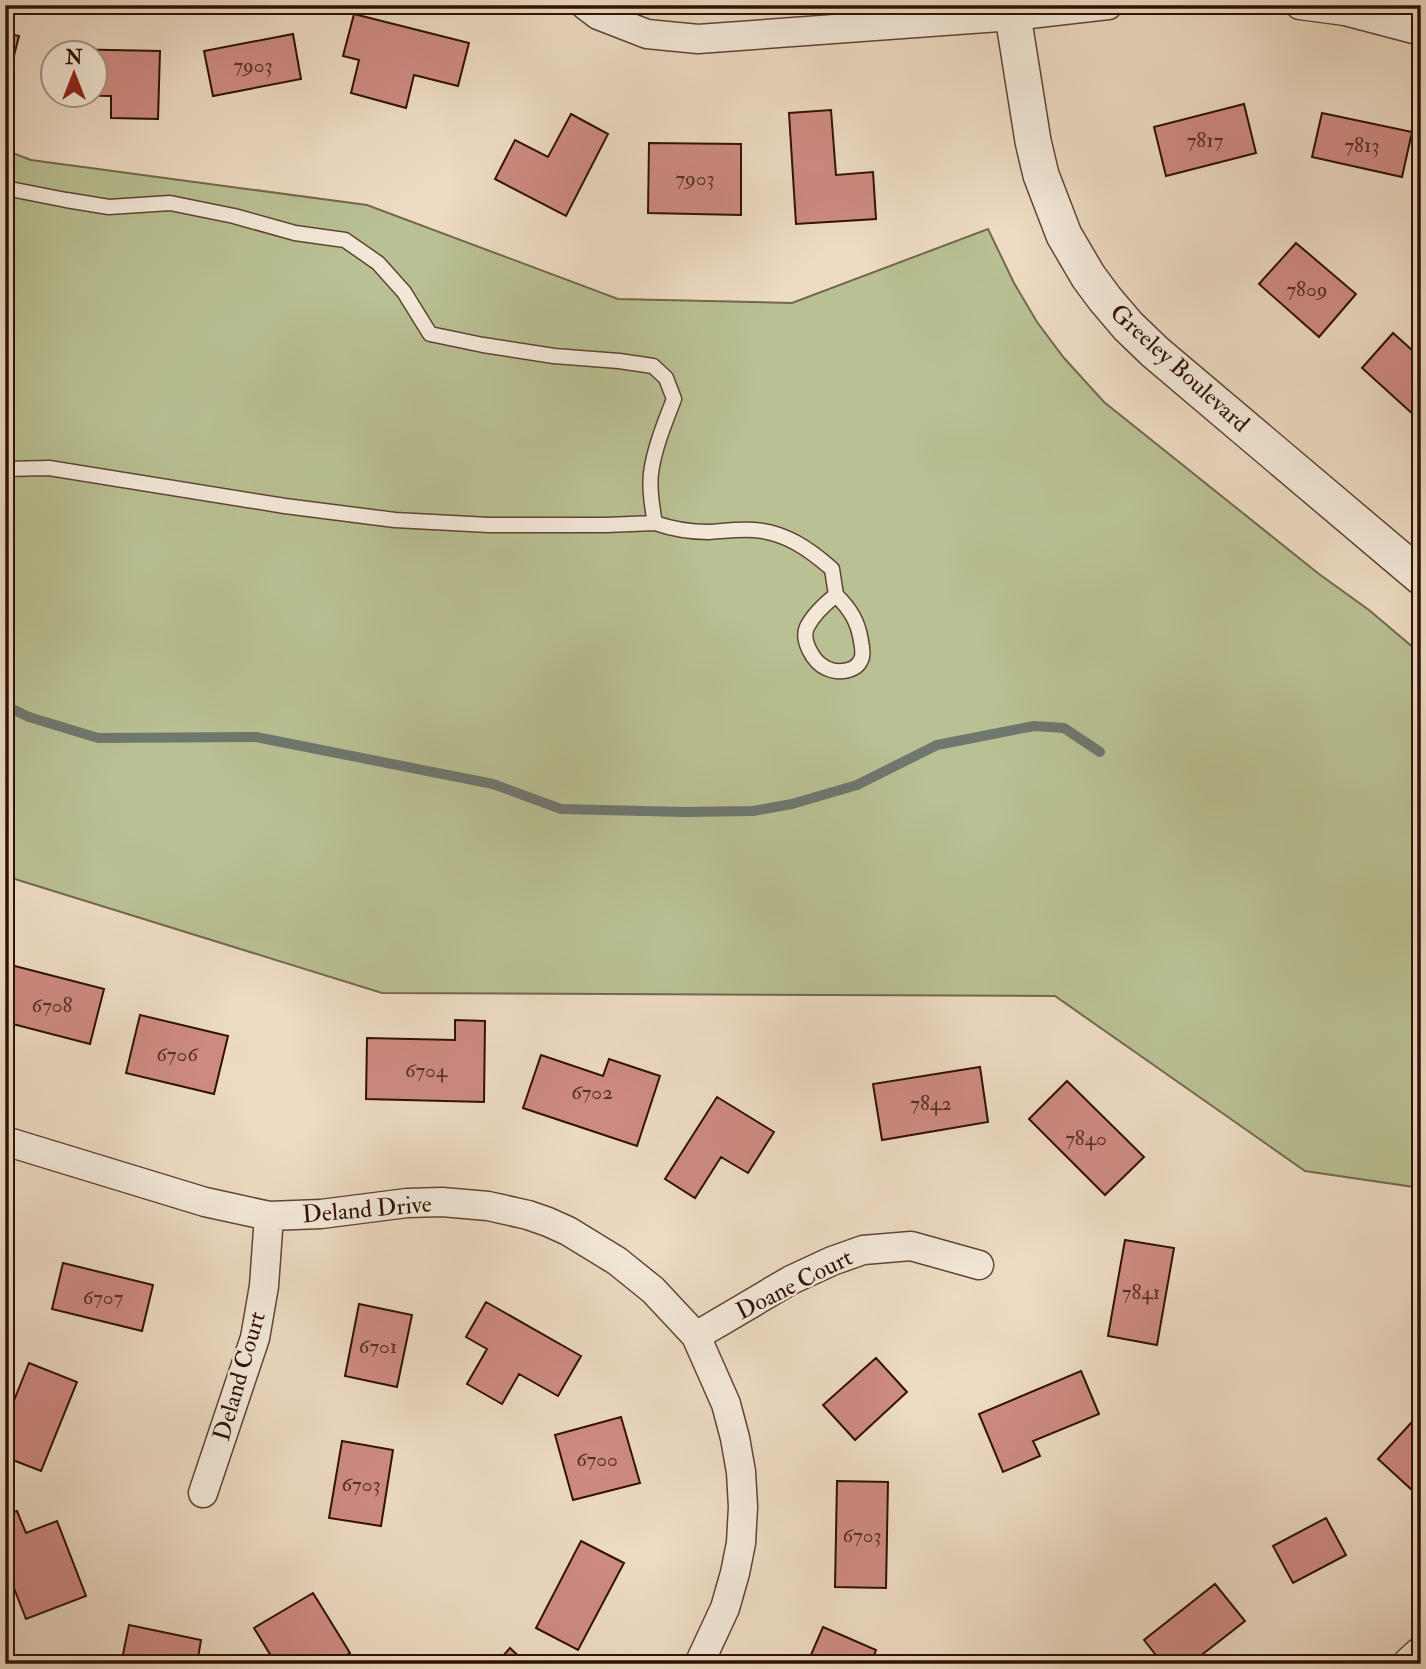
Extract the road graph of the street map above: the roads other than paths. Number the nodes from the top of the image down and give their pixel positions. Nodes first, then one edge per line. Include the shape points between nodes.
1 (585, 5) edge
2 (1108, 5) edge
3 (1300, 5) edge
4 (1012, 9) edge
5 (1421, 31) edge
6 (5, 188) edge
7 (5, 469) edge
8 (655, 523) junction
9 (1421, 577) edge
10 (836, 595) junction
11 (5, 1141) edge
12 (269, 1216) junction
13 (979, 1265) dead end
14 (696, 1336) junction
15 (203, 1493) dead end
16 (1421, 1655) edge
17 (699, 1664) edge
18 (1410, 1664) edge

1 - 4 street via 598,15 647,34 698,39
2 - 4 street
3 - 5 street via 1345,11
4 - 9 street, Greeley Boulevard via 1041,175 1065,235 1105,299 1155,352
6 - 8 lane via 109,206 170,203 345,240 378,263 404,292 430,334 554,356 653,366 666,378 674,399 650,474
7 - 8 lane via 49,468 395,520 489,525
8 - 10 lane via 707,532 755,530 790,539 832,569
10 - 10 lane via 806,628 806,642 824,667 840,672 859,663 863,654 850,609
11 - 12 street, Deland Drive via 205,1202
12 - 14 street, Deland Drive via 442,1202 528,1215 568,1231 617,1261 653,1290
12 - 15 street, Deland Court via 255,1338
13 - 14 street, Doane Court via 911,1246 863,1250 791,1280
14 - 17 street, Deland Drive via 726,1404 741,1472 743,1507 735,1573 725,1608
16 - 18 street

